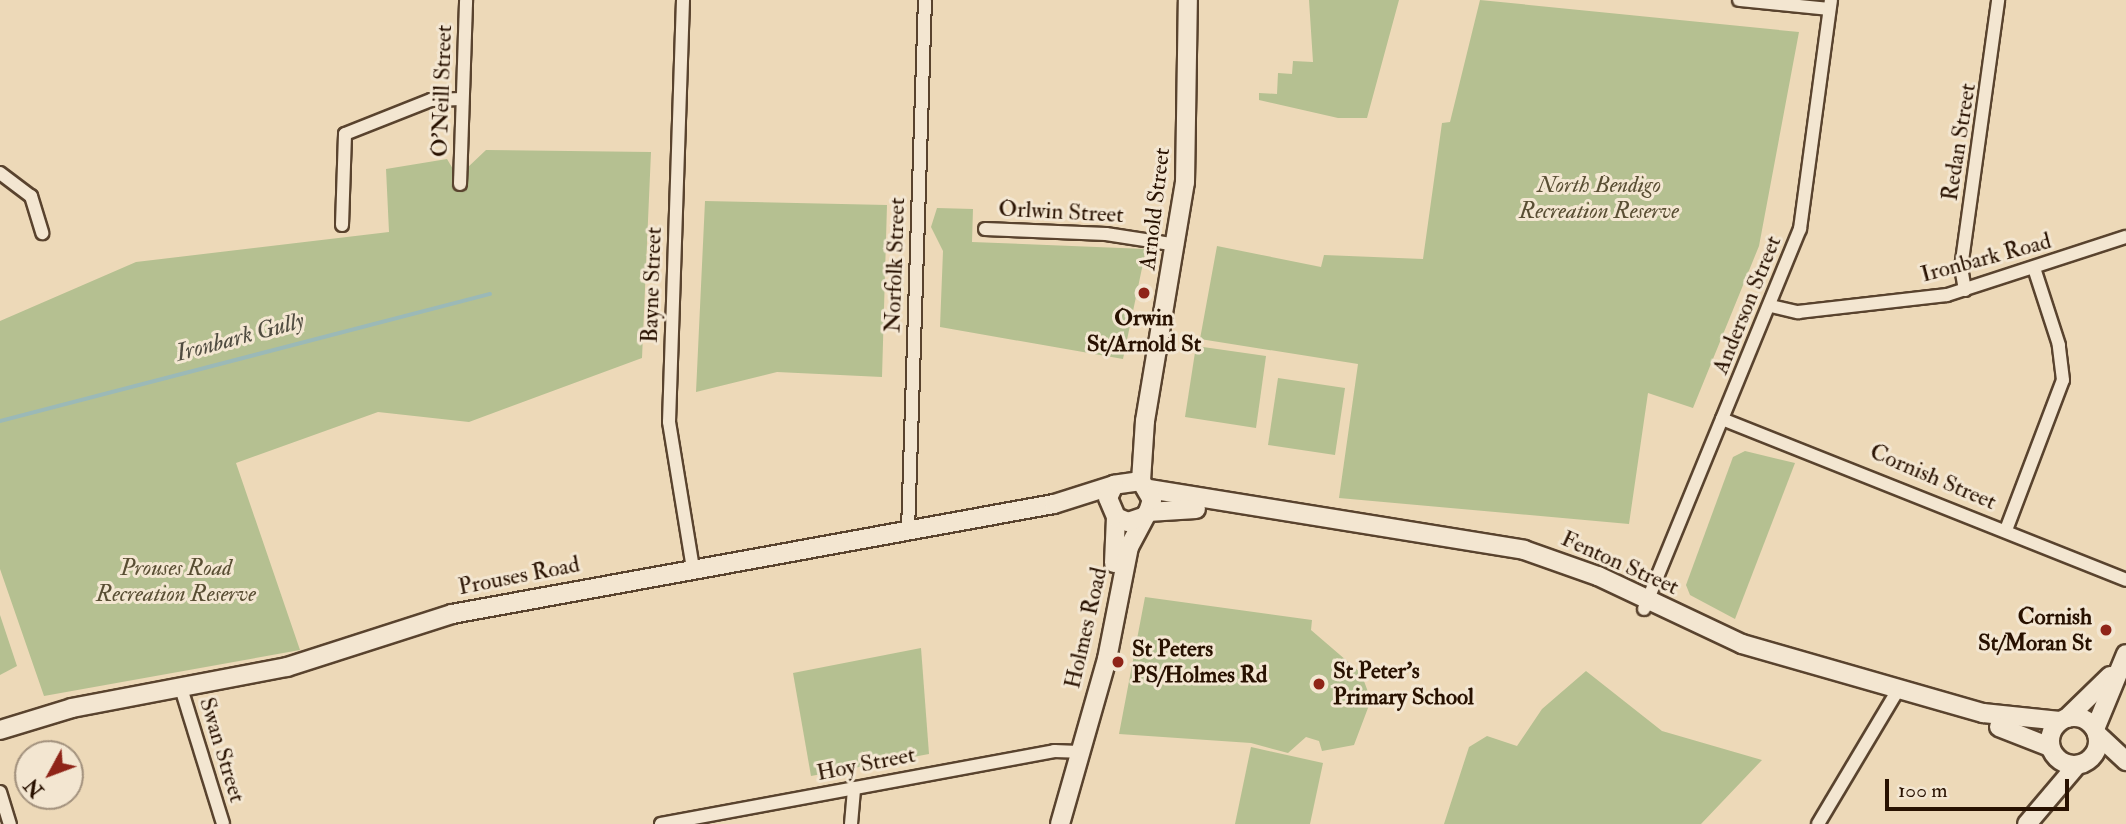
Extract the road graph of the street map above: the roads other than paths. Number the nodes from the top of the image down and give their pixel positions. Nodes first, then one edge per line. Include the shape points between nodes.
1 (466, 0) edge
2 (683, 0) edge
3 (925, 0) edge
4 (1188, 0) edge
5 (1739, 0) edge
6 (1998, 0) edge
7 (1830, 5) edge
8 (462, 99) junction
9 (0, 173) edge
10 (460, 184) dead end
11 (340, 225) dead end
12 (985, 229) dead end
13 (42, 233) dead end
14 (2126, 237) edge
15 (1177, 245) junction
16 (2034, 268) junction
17 (1965, 290) junction
18 (1770, 306) junction
19 (1722, 419) junction
20 (1145, 421) junction
21 (1115, 483) junction
22 (1145, 485) junction
23 (1054, 504) junction
24 (1147, 514) junction
25 (1114, 515) junction
26 (2006, 530) junction
27 (908, 531) junction
28 (693, 569) junction
29 (2126, 580) edge
30 (1647, 605) junction
31 (2123, 659) edge
32 (181, 688) junction
33 (1897, 694) junction
34 (2064, 719) junction
35 (0, 730) edge
36 (2096, 731) junction
37 (2052, 751) junction
38 (1079, 752) junction
39 (2126, 761) edge
40 (2083, 763) junction
41 (2126, 769) edge
42 (854, 788) junction
43 (0, 792) edge
44 (2039, 805) junction
45 (690, 822) edge
46 (10, 824) edge
47 (223, 824) edge
48 (661, 824) edge
49 (851, 824) edge
50 (1060, 824) edge
51 (1818, 824) edge
52 (2027, 824) edge

1 - 8 street, O'Neill Street
2 - 28 street, Bayne Street via 668,422
3 - 27 street, Norfolk Street
4 - 15 street, Arnold Street via 1187,162
5 - 7 street
6 - 17 street, Redan Street via 1961,268
7 - 18 street, Anderson Street via 1808,199
8 - 10 street, O'Neill Street
8 - 11 street via 426,101 345,134
9 - 13 street via 31,196
12 - 15 street, Orlwin Street via 1106,234
14 - 16 street, Ironbark Road
15 - 20 street, Arnold Street
16 - 17 street, Ironbark Road
16 - 26 street via 2059,345 2063,380
17 - 18 street, Ironbark Road via 1798,312
18 - 19 street, Anderson Street
19 - 26 street, Cornish Street
19 - 30 street, Anderson Street
20 - 21 street, Arnold Street
20 - 22 street, Arnold Street
21 - 22 street, Fenton Street
21 - 23 street, Prouses Road
21 - 25 street, Holmes Road
22 - 24 street, Arnold Street
22 - 30 street, Fenton Street via 1524,550
23 - 25 street, Prouses Road
23 - 27 street, Prouses Road
24 - 25 street, Fenton Street via 1128,522
24 - 30 street, Fenton Street via 1190,508 1513,557
24 - 38 street, Holmes Road via 1129,547 1107,659
25 - 38 street, Holmes Road via 1117,547
26 - 29 street, Cornish Street
27 - 28 street, Prouses Road
28 - 32 street, Prouses Road via 452,614 287,667
30 - 33 street, Fenton Street via 1742,644
31 - 34 street
31 - 36 street
32 - 35 street, Prouses Road
32 - 47 street, Swan Street
33 - 34 street, Fenton Street via 1998,717
33 - 37 street, Fenton Street via 2015,730
33 - 51 street
34 - 36 street, Fenton Street via 2083,719
34 - 37 street
36 - 39 street
36 - 40 street
37 - 40 street, Fenton Street
37 - 44 street
38 - 42 street, Hoy Street via 1054,751
38 - 50 street, Holmes Road
40 - 41 street, Fenton Street
40 - 44 street
42 - 45 street, Hoy Street
42 - 49 street
43 - 46 street
44 - 52 street
45 - 48 street, Hoy Street

